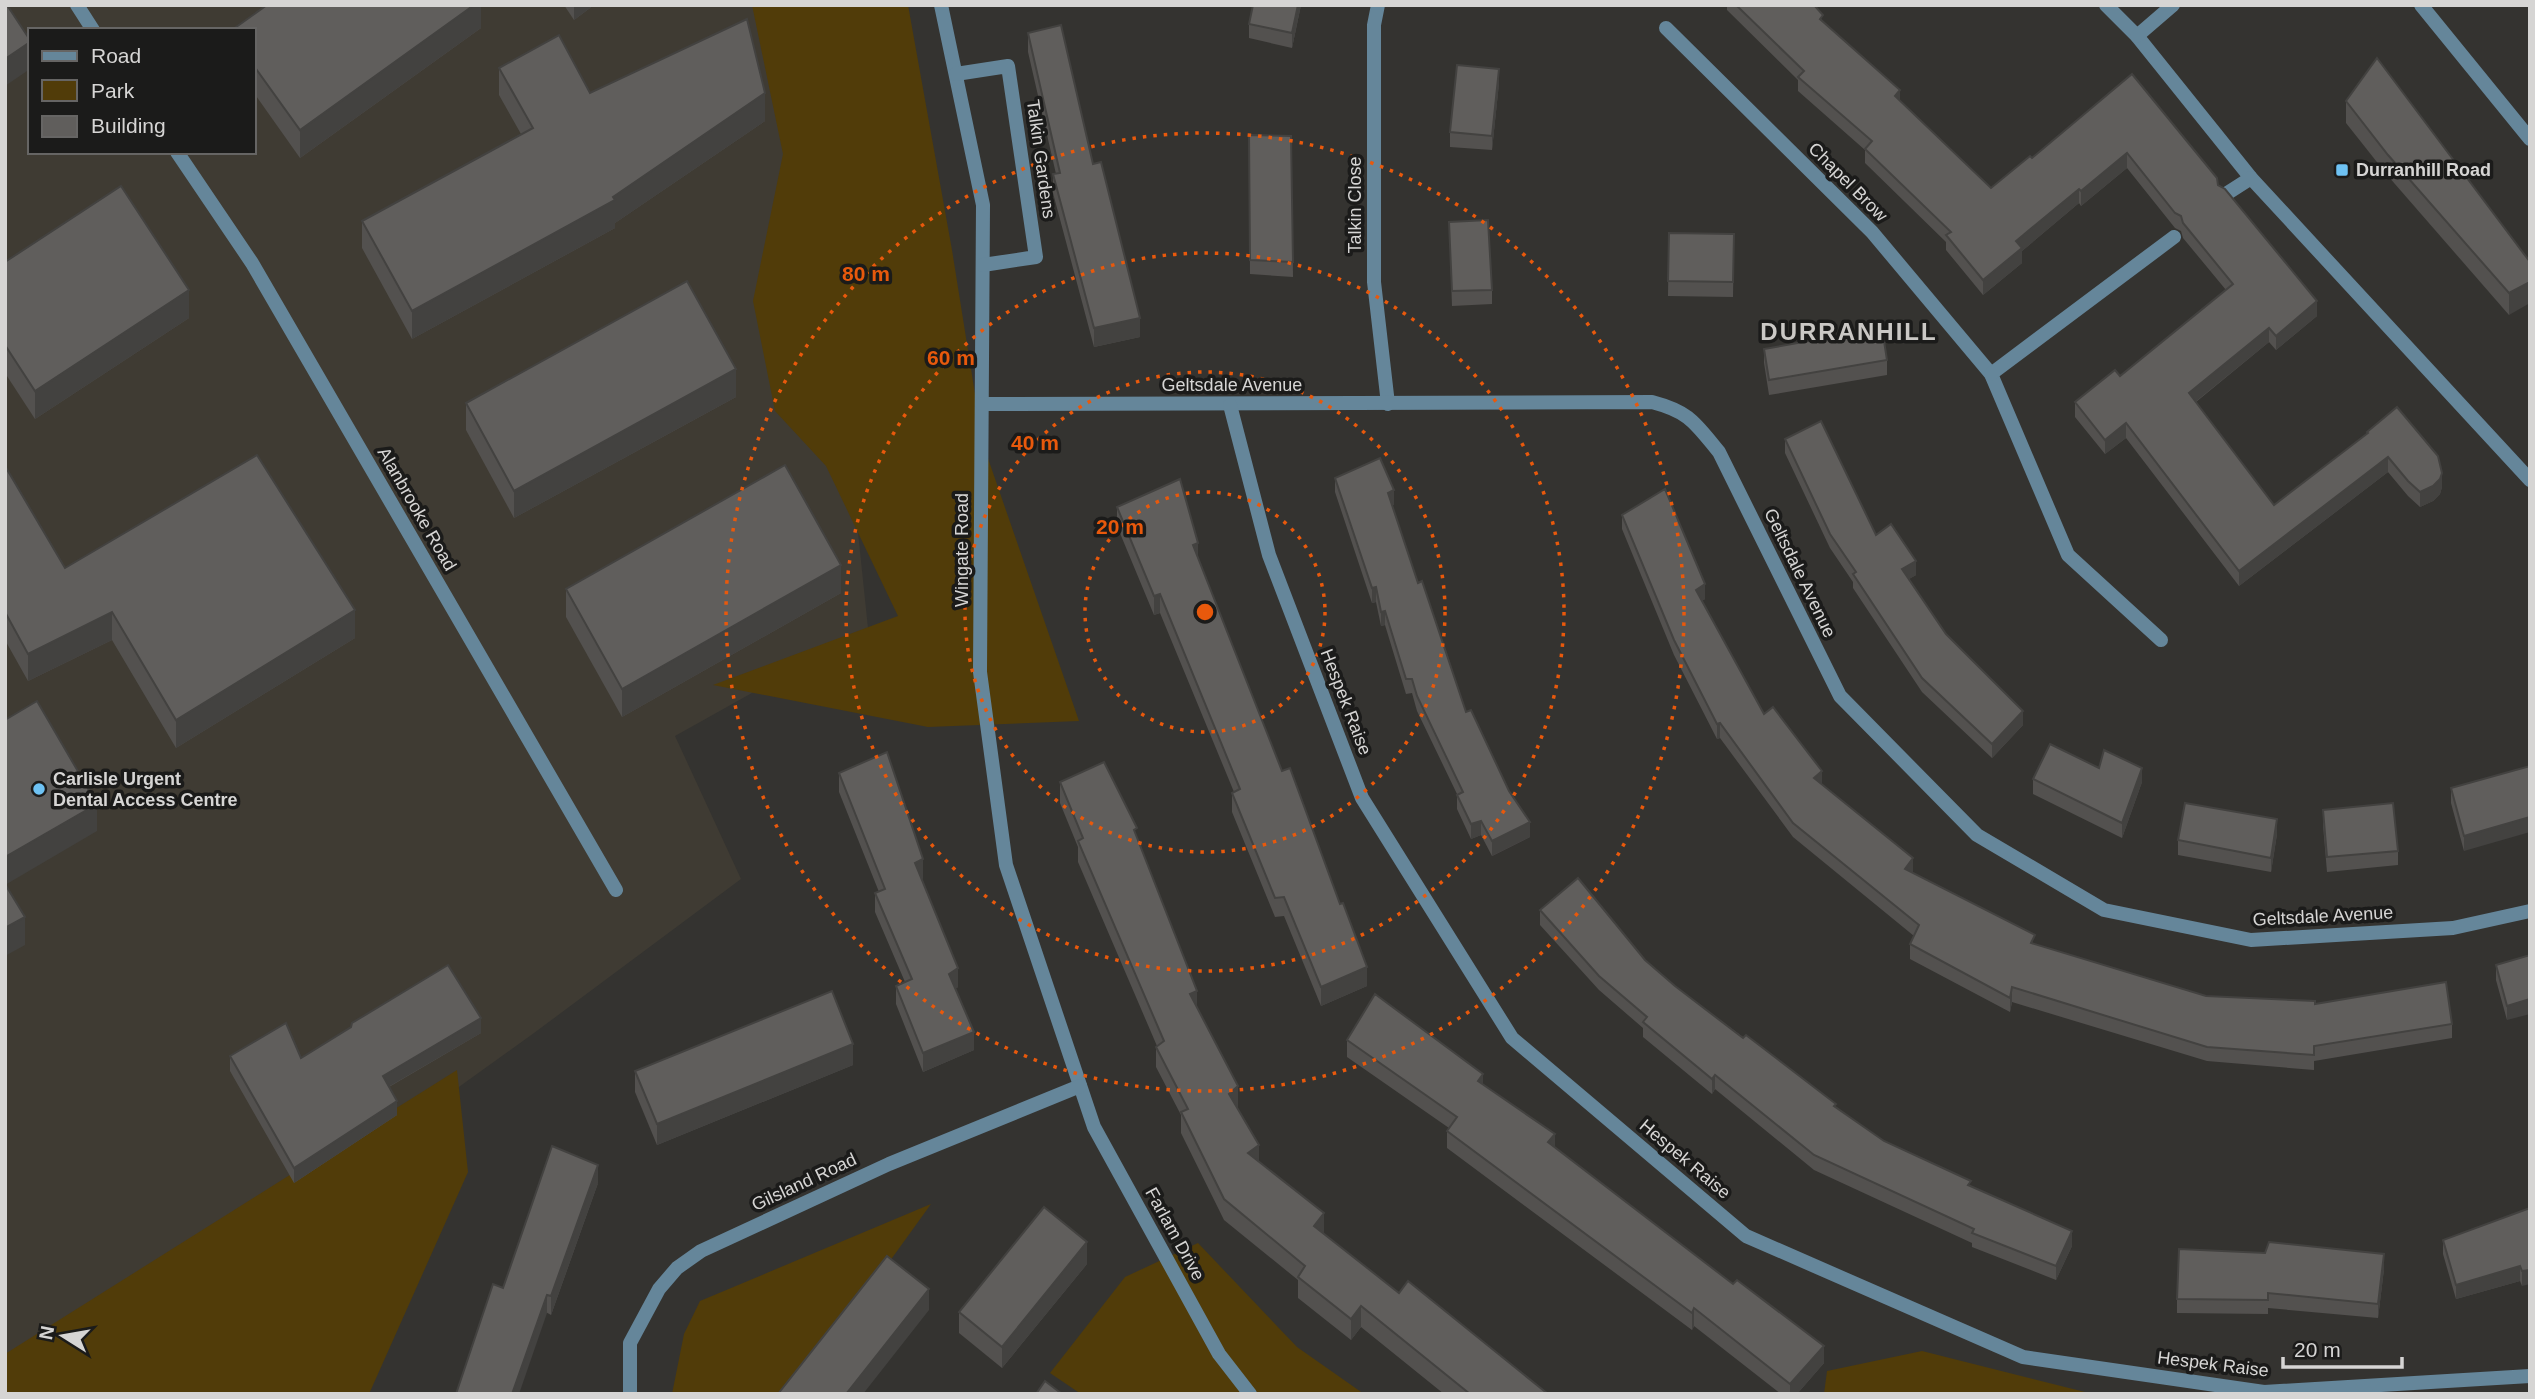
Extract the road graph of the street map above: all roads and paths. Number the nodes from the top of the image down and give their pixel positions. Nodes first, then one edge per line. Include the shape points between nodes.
1 (76, 5) edge
2 (941, 5) edge
3 (1378, 5) edge
4 (2106, 5) edge
5 (2173, 5) edge
6 (2421, 5) edge
7 (92, 28) edge
8 (1665, 28) dead end
9 (2137, 36) junction
10 (956, 74) junction
11 (2530, 139) edge
12 (178, 154) edge
13 (2251, 178) junction
14 (2226, 194) edge
15 (2174, 237) dead end
16 (983, 265) junction
17 (1991, 374) junction
18 (982, 404) junction
19 (1388, 404) junction
20 (1230, 405) junction
21 (2530, 480) edge
22 (2161, 640) dead end
23 (616, 890) dead end
24 (2530, 911) edge
25 (1080, 1086) junction
26 (2530, 1376) edge
27 (630, 1394) edge
28 (1250, 1394) edge

1 - 7 street
2 - 10 street, Wingate Road
3 - 19 street, Talkin Close via 1374,25 1374,282
4 - 9 street
5 - 9 street
6 - 11 street
8 - 17 street, Chapel Brow via 1872,232
9 - 13 street
10 - 16 street, Wingate Road via 983,205
10 - 16 street, Talkin Gardens via 1007,66 1036,257
12 - 23 street, Alanbrooke Road via 252,263
13 - 14 street
13 - 21 street
15 - 17 street
16 - 18 street, Wingate Road
17 - 22 street, Chapel Brow via 2068,555
18 - 20 street, Geltsdale Avenue
18 - 25 street, Wingate Road via 980,672 1006,865
19 - 20 street, Geltsdale Avenue
19 - 24 street, Geltsdale Avenue via 1653,402 1675,408 1693,421 1719,452 1840,696 1977,835 2104,910 2252,940 2453,929
20 - 26 street, Hespek Raise via 1269,555 1362,798 1512,1038 1746,1236 2023,1357 2263,1392
25 - 27 street, Gilsland Road via 889,1164 701,1251 659,1289 630,1343
25 - 28 street, Farlam Drive via 1094,1127 1219,1354

